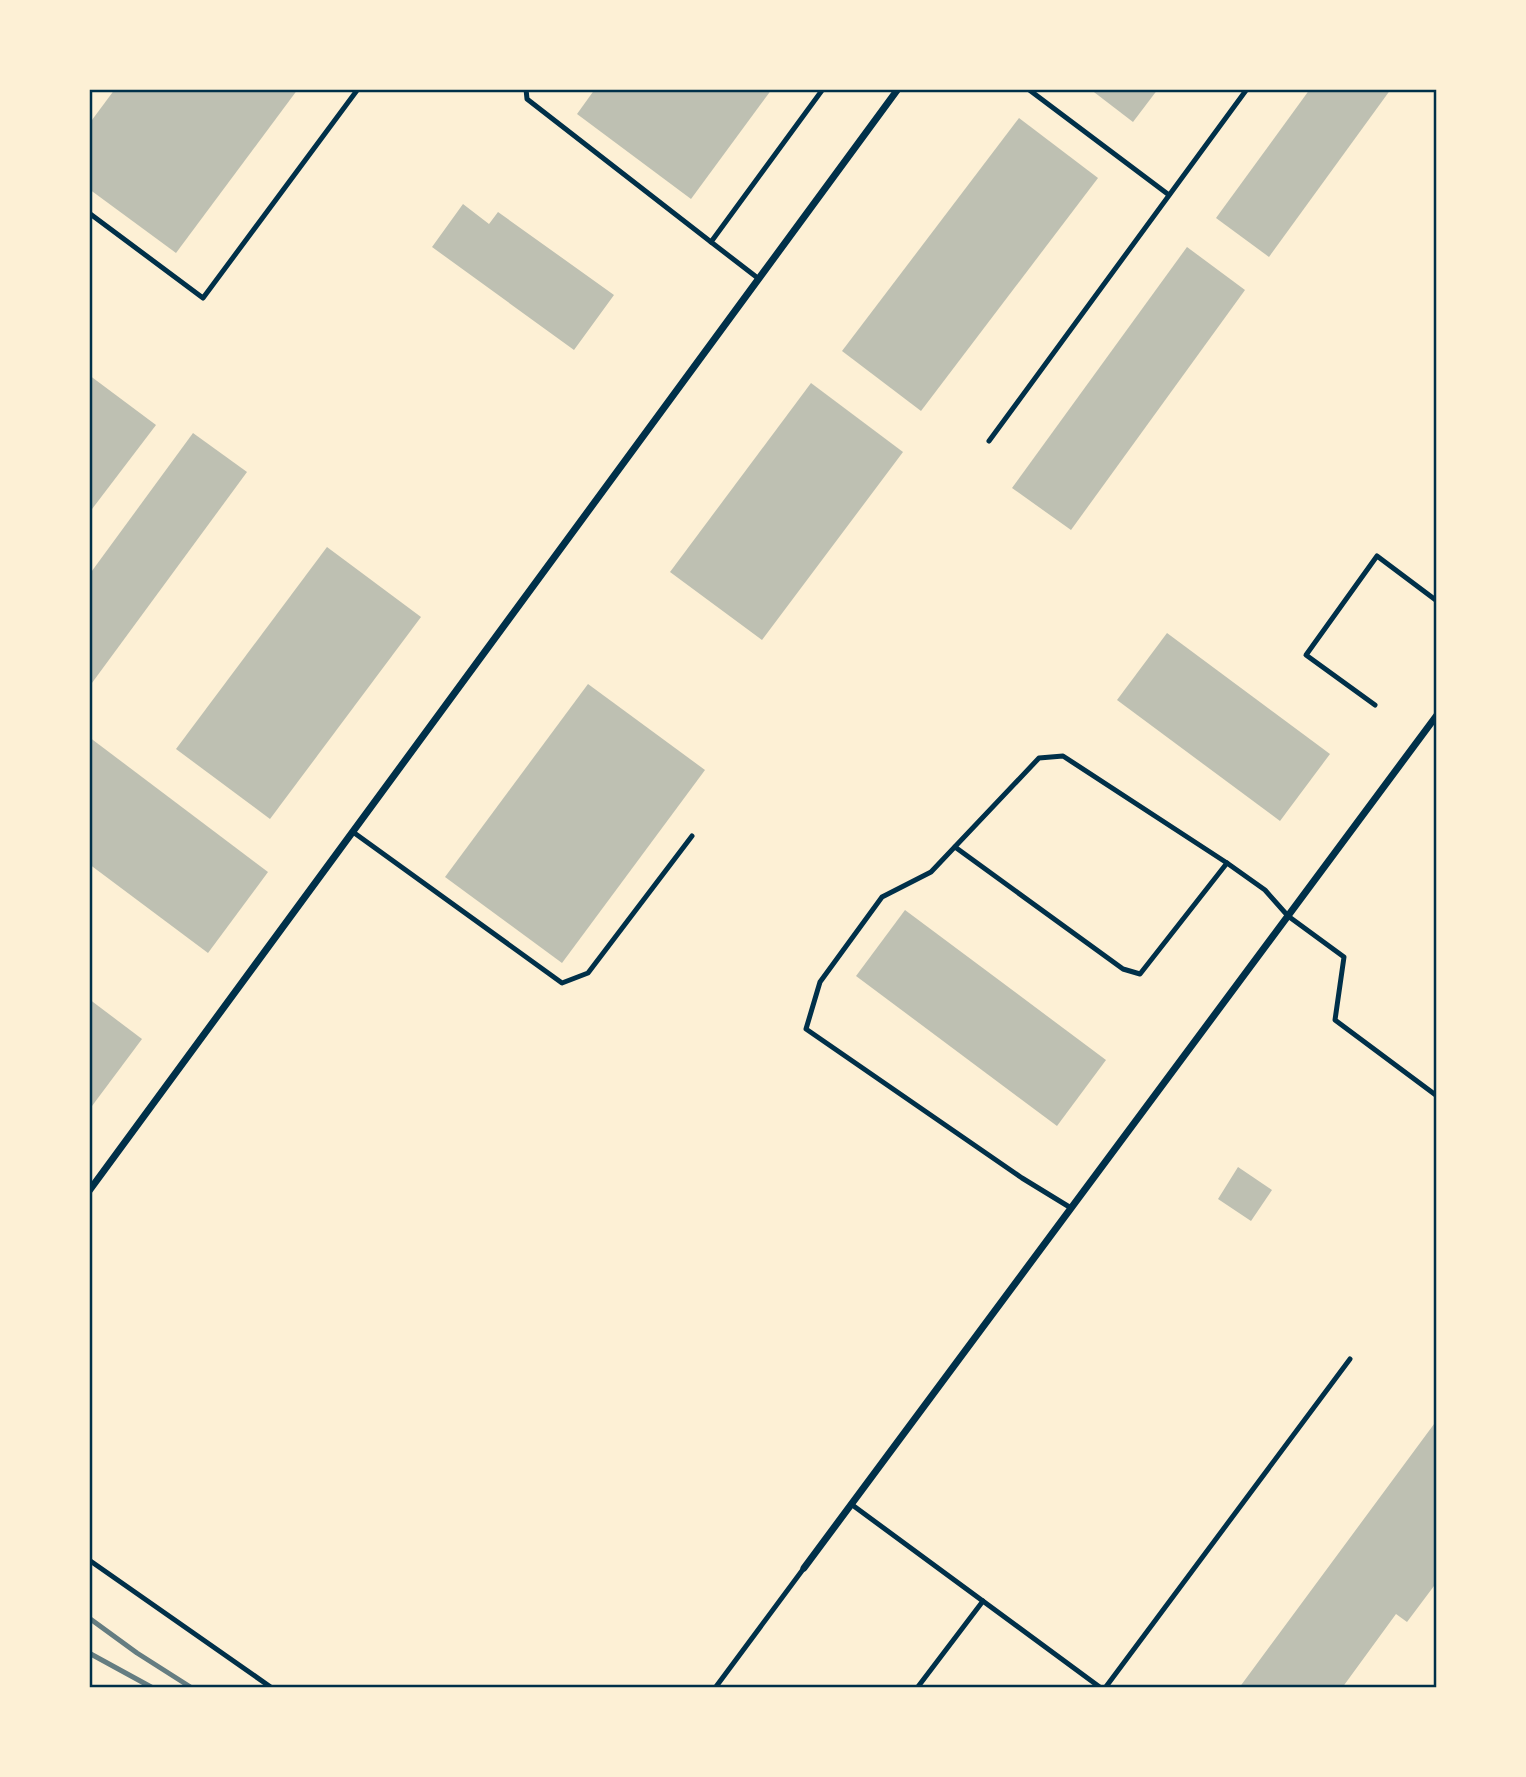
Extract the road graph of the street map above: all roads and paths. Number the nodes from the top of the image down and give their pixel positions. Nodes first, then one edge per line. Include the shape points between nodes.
1 (358, 89) edge
2 (526, 89) edge
3 (823, 89) edge
4 (898, 89) edge
5 (1028, 89) edge
6 (1247, 89) edge
7 (1169, 195) junction
8 (89, 213) edge
9 (711, 242) junction
10 (758, 279) junction
11 (989, 441) dead end
12 (1437, 601) edge
13 (1374, 705) dead end
14 (1437, 715) edge
15 (353, 832) junction
16 (692, 836) dead end
17 (955, 847) junction
18 (1227, 863) junction
19 (1288, 916) junction
20 (1437, 1096) edge
21 (89, 1191) edge
22 (1071, 1208) junction
23 (1350, 1359) dead end
24 (852, 1504) junction
25 (89, 1560) edge
26 (804, 1568) joint
27 (983, 1601) junction
28 (272, 1688) edge
29 (715, 1688) edge
30 (917, 1688) edge
31 (1103, 1688) edge

1 - 8 lane via 203,298
2 - 9 lane via 527,99
3 - 9 lane
4 - 10 street
5 - 7 lane
6 - 7 lane
7 - 11 lane
9 - 10 lane
10 - 15 street
12 - 13 lane via 1377,556 1306,655
14 - 19 street
15 - 16 lane via 562,983 588,973
15 - 21 street
17 - 18 lane via 1039,758 1063,756
17 - 18 lane via 1123,969 1140,974
17 - 22 lane via 932,872 882,897 820,982 806,1029
18 - 19 lane via 1265,890
19 - 20 lane via 1344,957 1335,1020
19 - 22 street
22 - 24 street
23 - 31 lane
24 - 26 street
24 - 27 lane
25 - 28 lane
26 - 29 lane
27 - 30 lane
27 - 31 lane

